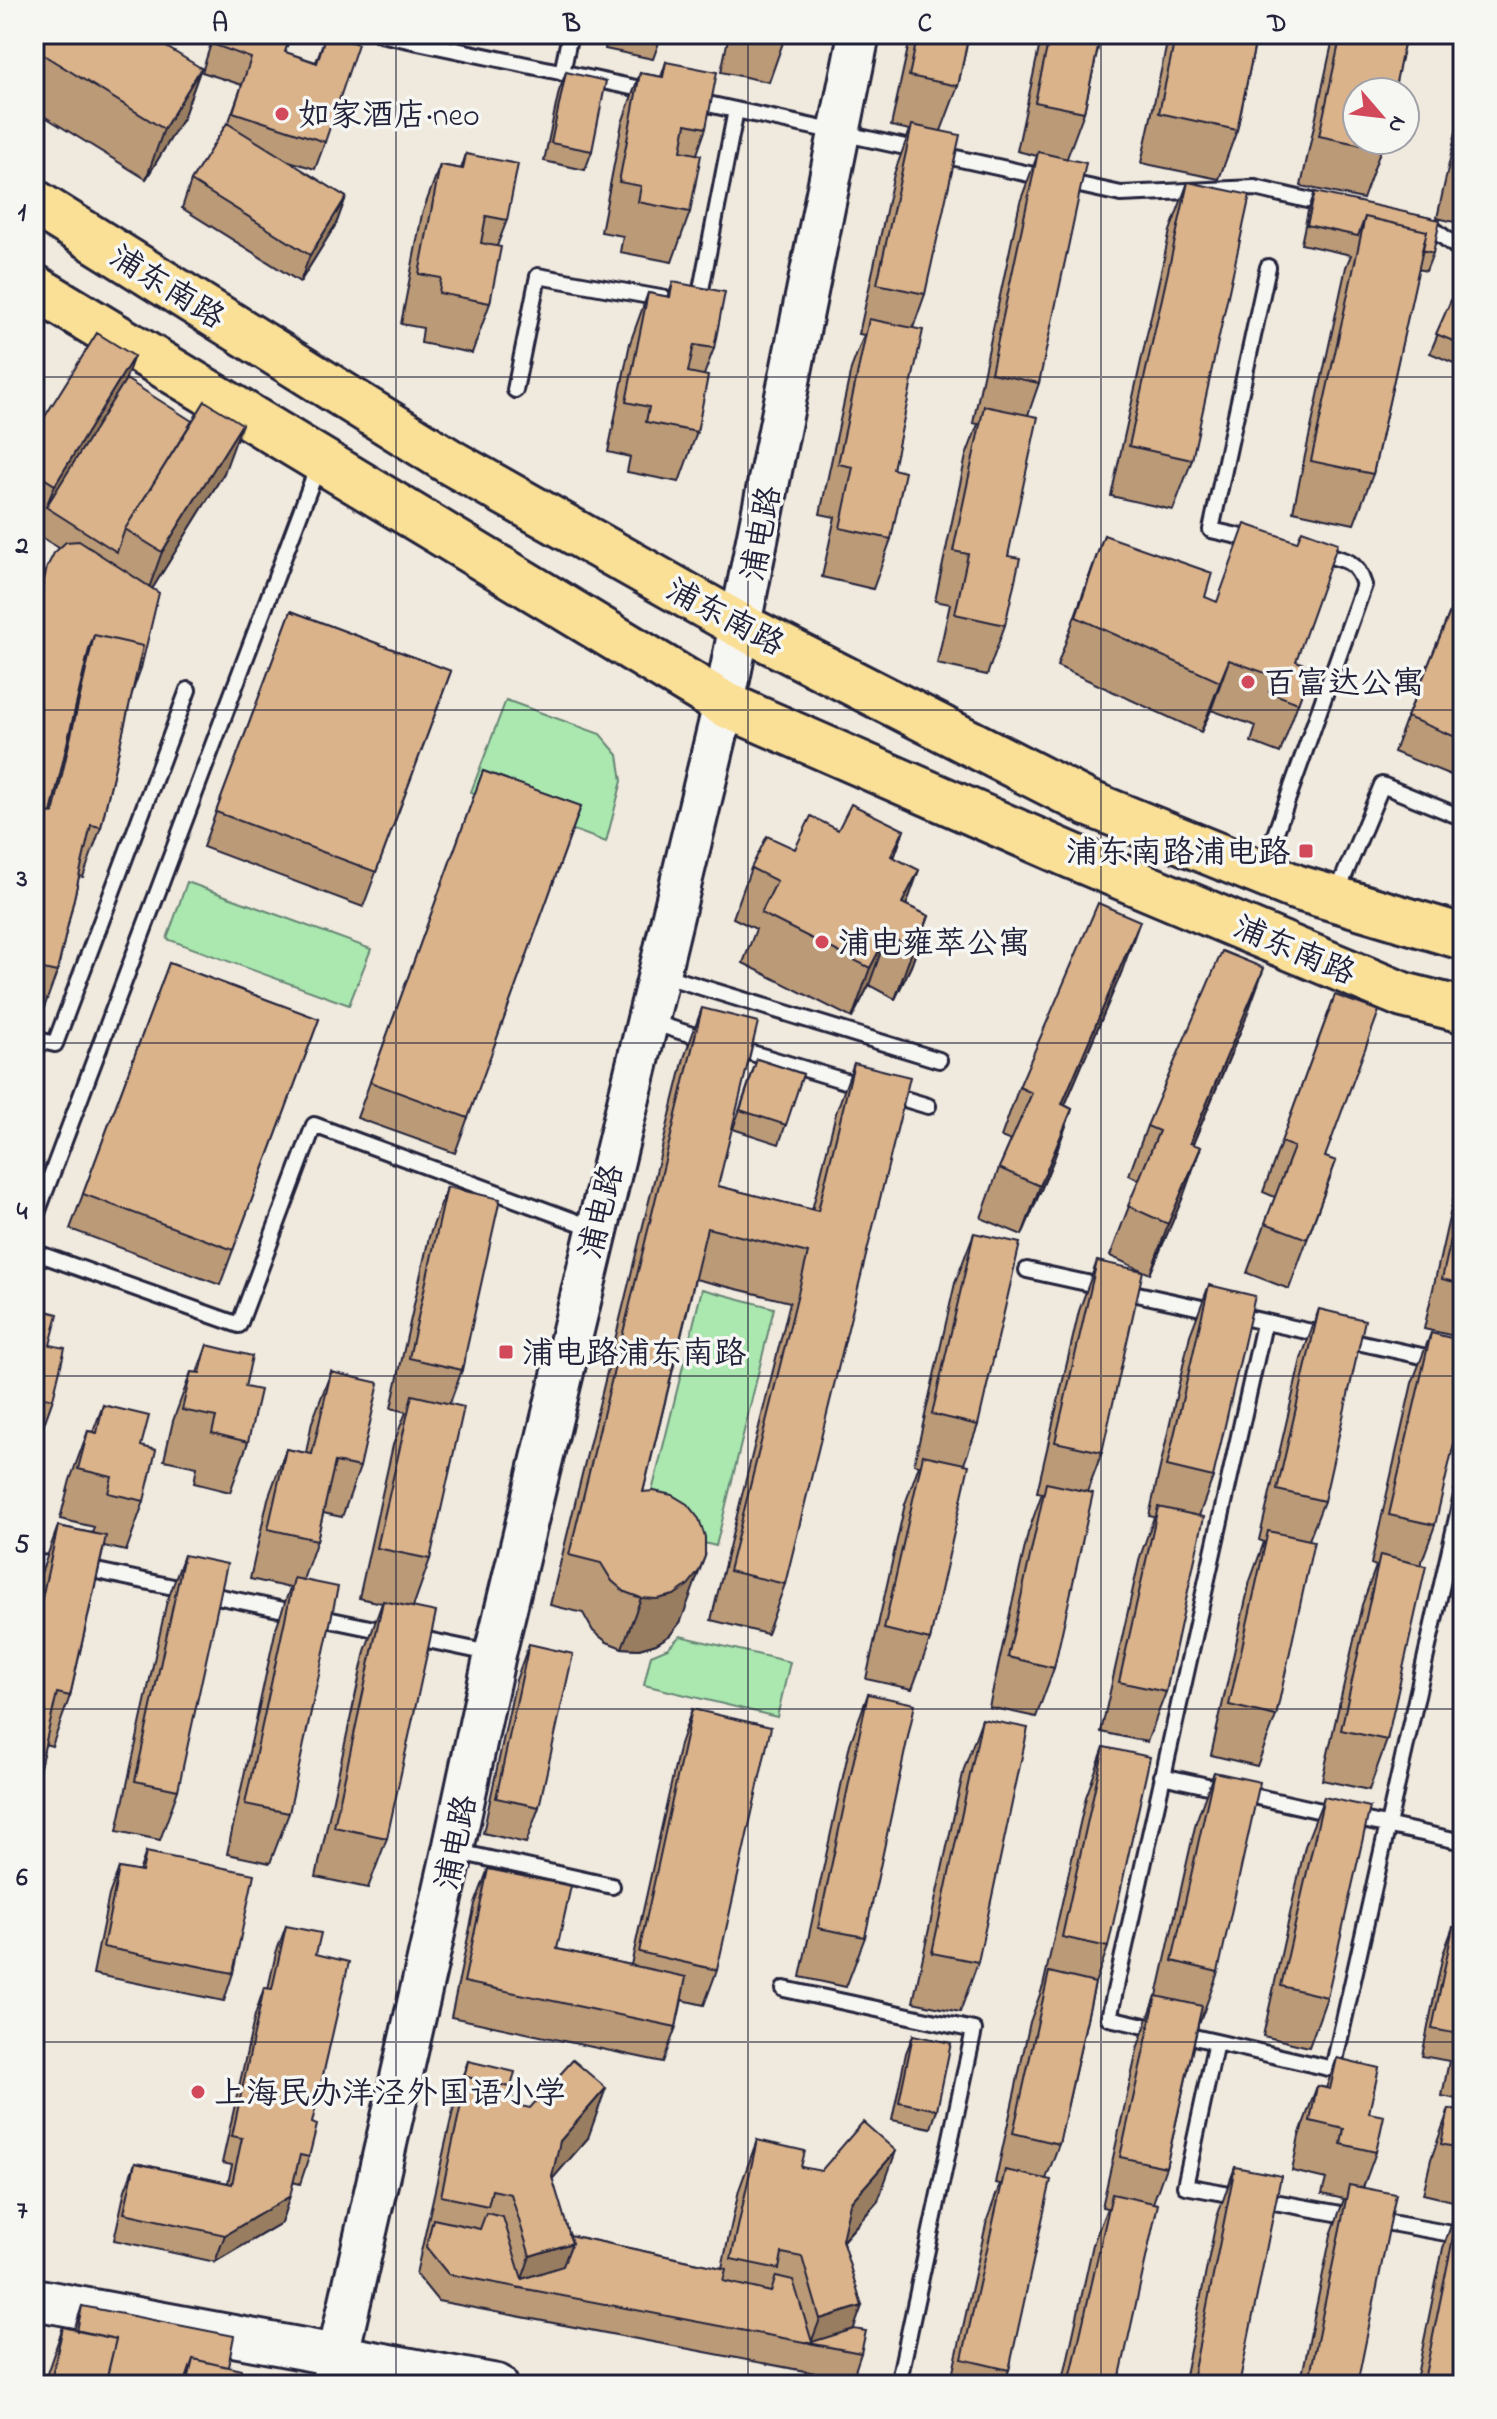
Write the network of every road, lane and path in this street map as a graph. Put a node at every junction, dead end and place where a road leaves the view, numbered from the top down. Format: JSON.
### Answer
{"nodes":[{"id":1,"x":380,"y":34,"type":"edge"},
{"id":2,"x":570,"y":34,"type":"edge"},
{"id":3,"x":859,"y":34,"type":"edge"},
{"id":4,"x":562,"y":73,"type":"junction"},
{"id":5,"x":736,"y":110,"type":"junction"},
{"id":6,"x":839,"y":133,"type":"junction"},
{"id":7,"x":34,"y":202,"type":"edge"},
{"id":8,"x":1343,"y":208,"type":"edge"},
{"id":9,"x":1402,"y":221,"type":"edge"},
{"id":10,"x":1463,"y":252,"type":"edge"},
{"id":11,"x":1268,"y":267,"type":"dead end"},
{"id":12,"x":34,"y":287,"type":"edge"},
{"id":13,"x":515,"y":390,"type":"dead end"},
{"id":14,"x":320,"y":459,"type":"junction"},
{"id":15,"x":1271,"y":544,"type":"edge"},
{"id":16,"x":1301,"y":550,"type":"edge"},
{"id":17,"x":741,"y":626,"type":"junction"},
{"id":18,"x":188,"y":690,"type":"dead end"},
{"id":19,"x":724,"y":704,"type":"junction"},
{"id":20,"x":1463,"y":818,"type":"edge"},
{"id":21,"x":1261,"y":873,"type":"junction"},
{"id":22,"x":1335,"y":899,"type":"junction"},
{"id":23,"x":1463,"y":937,"type":"edge"},
{"id":24,"x":658,"y":974,"type":"junction"},
{"id":25,"x":1463,"y":1010,"type":"edge"},
{"id":26,"x":647,"y":1021,"type":"junction"},
{"id":27,"x":34,"y":1039,"type":"edge"},
{"id":28,"x":939,"y":1060,"type":"dead end"},
{"id":29,"x":928,"y":1106,"type":"dead end"},
{"id":30,"x":34,"y":1221,"type":"edge"},
{"id":31,"x":596,"y":1229,"type":"junction"},
{"id":32,"x":34,"y":1252,"type":"edge"},
{"id":33,"x":1027,"y":1270,"type":"dead end"},
{"id":34,"x":1264,"y":1324,"type":"junction"},
{"id":35,"x":1463,"y":1365,"type":"edge"},
{"id":36,"x":1463,"y":1491,"type":"edge"},
{"id":37,"x":34,"y":1563,"type":"edge"},
{"id":38,"x":495,"y":1654,"type":"junction"},
{"id":39,"x":1162,"y":1776,"type":"junction"},
{"id":40,"x":1388,"y":1825,"type":"junction"},
{"id":41,"x":1463,"y":1842,"type":"edge"},
{"id":42,"x":453,"y":1850,"type":"junction"},
{"id":43,"x":612,"y":1886,"type":"dead end"},
{"id":44,"x":784,"y":1989,"type":"dead end"},
{"id":45,"x":1216,"y":2042,"type":"junction"},
{"id":46,"x":1463,"y":2236,"type":"edge"},
{"id":47,"x":34,"y":2299,"type":"edge"},
{"id":48,"x":334,"y":2370,"type":"edge"},
{"id":49,"x":497,"y":2385,"type":"edge"},
{"id":50,"x":898,"y":2385,"type":"edge"}],
"edges":[{"from":1,"to":4,"type":"lane"},
{"from":2,"to":4,"type":"lane"},
{"from":3,"to":6,"type":"street","name":"浦电路"},
{"from":4,"to":5,"type":"lane"},
{"from":5,"to":6,"type":"lane"},
{"from":5,"to":13,"type":"lane"},
{"from":6,"to":8,"type":"lane"},
{"from":6,"to":17,"type":"street","name":"浦电路"},
{"from":7,"to":17,"type":"main road","name":"浦东南路"},
{"from":9,"to":10,"type":"lane"},
{"from":11,"to":15,"type":"lane"},
{"from":12,"to":14,"type":"main road","name":"浦东南路"},
{"from":14,"to":19,"type":"main road","name":"浦东南路"},
{"from":14,"to":30,"type":"lane"},
{"from":16,"to":21,"type":"lane"},
{"from":17,"to":19,"type":"street","name":"浦电路"},
{"from":17,"to":21,"type":"main road","name":"浦东南路"},
{"from":18,"to":27,"type":"lane"},
{"from":19,"to":24,"type":"street","name":"浦电路"},
{"from":19,"to":25,"type":"main road","name":"浦东南路"},
{"from":20,"to":22,"type":"lane"},
{"from":21,"to":22,"type":"main road","name":"浦东南路"},
{"from":22,"to":23,"type":"main road","name":"浦东南路"},
{"from":24,"to":26,"type":"street","name":"浦电路"},
{"from":24,"to":28,"type":"lane"},
{"from":26,"to":29,"type":"lane"},
{"from":26,"to":31,"type":"street","name":"浦电路"},
{"from":31,"to":32,"type":"lane"},
{"from":31,"to":38,"type":"street","name":"浦电路"},
{"from":33,"to":34,"type":"lane"},
{"from":34,"to":35,"type":"lane"},
{"from":34,"to":39,"type":"lane"},
{"from":36,"to":40,"type":"lane"},
{"from":37,"to":38,"type":"lane"},
{"from":38,"to":42,"type":"street","name":"浦电路"},
{"from":39,"to":40,"type":"lane"},
{"from":39,"to":45,"type":"lane"},
{"from":40,"to":41,"type":"lane"},
{"from":40,"to":45,"type":"lane"},
{"from":42,"to":43,"type":"lane"},
{"from":42,"to":48,"type":"street","name":"浦电路"},
{"from":44,"to":50,"type":"lane"},
{"from":45,"to":46,"type":"lane"},
{"from":47,"to":48,"type":"street"},
{"from":48,"to":49,"type":"street"}]}
